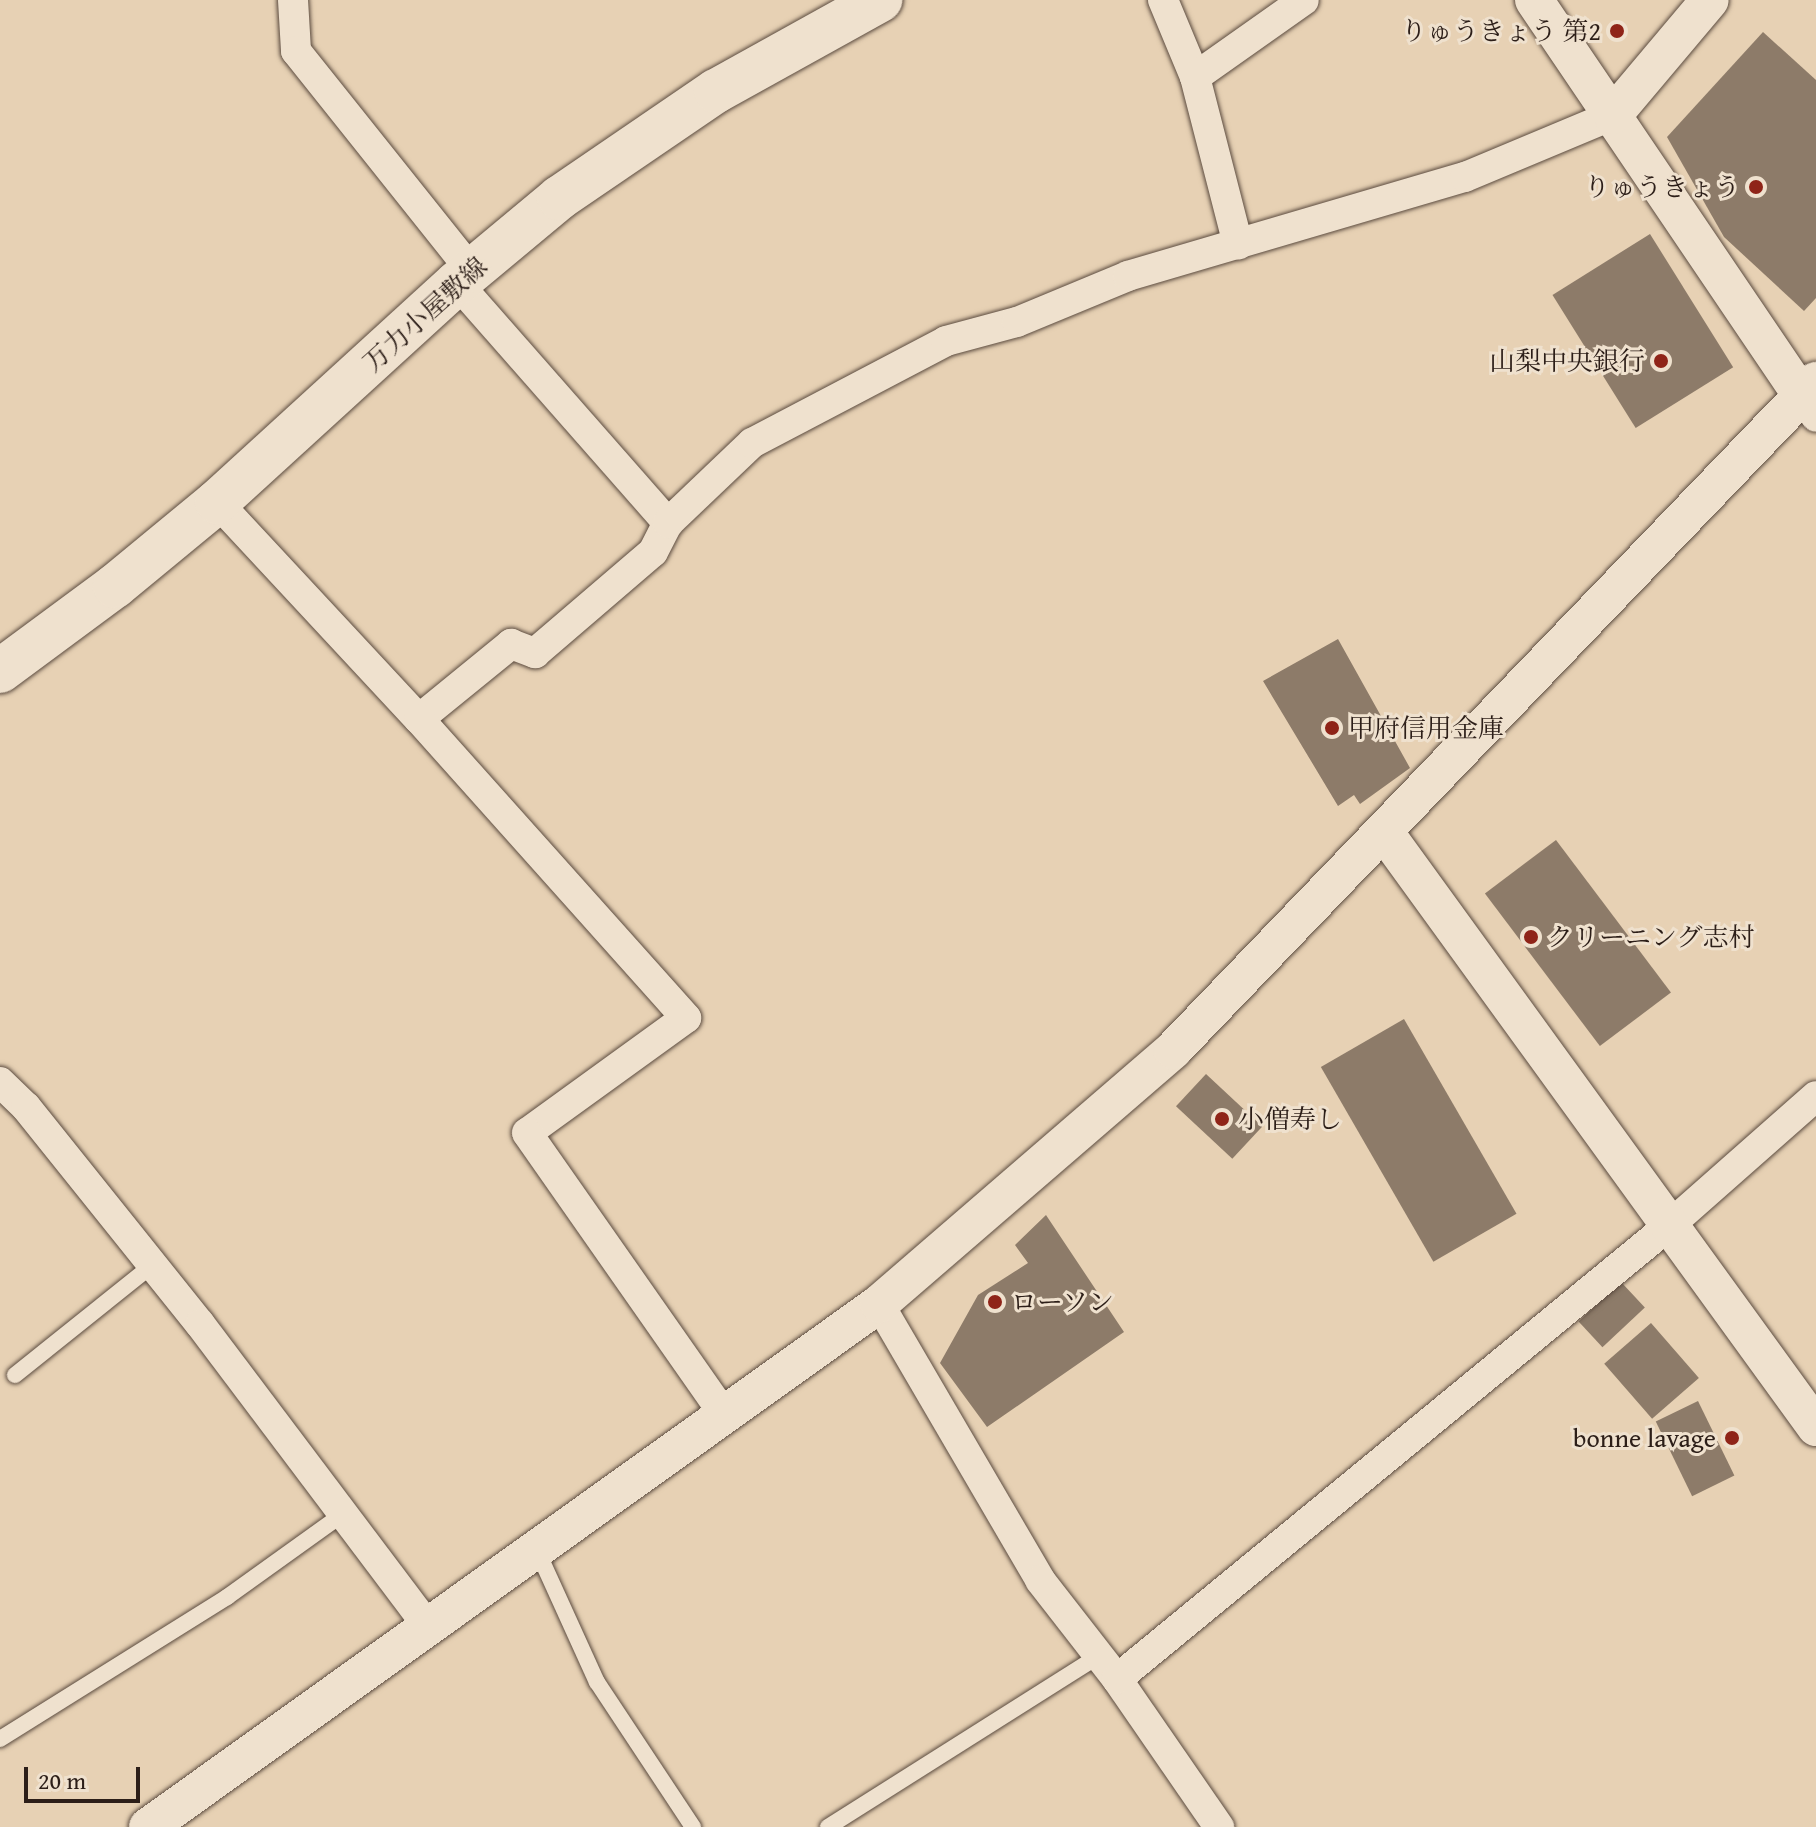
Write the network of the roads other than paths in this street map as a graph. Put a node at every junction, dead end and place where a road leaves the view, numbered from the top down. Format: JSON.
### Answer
{"nodes":[{"id":1,"x":880,"y":0,"type":"edge"},
{"id":2,"x":1163,"y":0,"type":"edge"},
{"id":3,"x":1304,"y":0,"type":"edge"},
{"id":4,"x":1534,"y":0,"type":"edge"},
{"id":5,"x":1710,"y":0,"type":"edge"},
{"id":6,"x":300,"y":5,"type":"edge"},
{"id":7,"x":1195,"y":77,"type":"junction"},
{"id":8,"x":1613,"y":115,"type":"junction"},
{"id":9,"x":1238,"y":245,"type":"junction"},
{"id":10,"x":464,"y":276,"type":"junction"},
{"id":11,"x":1811,"y":398,"type":"edge"},
{"id":12,"x":217,"y":502,"type":"junction"},
{"id":13,"x":668,"y":523,"type":"junction"},
{"id":14,"x":0,"y":671,"type":"edge"},
{"id":15,"x":419,"y":719,"type":"junction"},
{"id":16,"x":1385,"y":833,"type":"junction"},
{"id":17,"x":0,"y":1082,"type":"edge"},
{"id":18,"x":1816,"y":1096,"type":"edge"},
{"id":19,"x":1671,"y":1224,"type":"junction"},
{"id":20,"x":151,"y":1266,"type":"junction"},
{"id":21,"x":879,"y":1304,"type":"junction"},
{"id":22,"x":15,"y":1375,"type":"dead end"},
{"id":23,"x":725,"y":1416,"type":"junction"},
{"id":24,"x":1816,"y":1427,"type":"edge"},
{"id":25,"x":343,"y":1514,"type":"junction"},
{"id":26,"x":536,"y":1548,"type":"junction"},
{"id":27,"x":427,"y":1625,"type":"junction"},
{"id":28,"x":1108,"y":1667,"type":"junction"},
{"id":29,"x":0,"y":1739,"type":"edge"},
{"id":30,"x":148,"y":1827,"type":"edge"},
{"id":31,"x":693,"y":1827,"type":"edge"},
{"id":32,"x":828,"y":1827,"type":"edge"},
{"id":33,"x":1219,"y":1827,"type":"edge"}],
"edges":[{"from":1,"to":10,"type":"main road","name":"万力小屋敷線"},
{"from":2,"to":7,"type":"street"},
{"from":3,"to":7,"type":"street"},
{"from":4,"to":8,"type":"street"},
{"from":5,"to":8,"type":"street"},
{"from":6,"to":10,"type":"street"},
{"from":7,"to":9,"type":"street"},
{"from":8,"to":9,"type":"street"},
{"from":8,"to":11,"type":"street"},
{"from":9,"to":13,"type":"street"},
{"from":10,"to":12,"type":"main road","name":"万力小屋敷線"},
{"from":10,"to":13,"type":"street"},
{"from":11,"to":16,"type":"street"},
{"from":12,"to":14,"type":"main road","name":"万力小屋敷線"},
{"from":12,"to":15,"type":"street"},
{"from":13,"to":15,"type":"street"},
{"from":15,"to":23,"type":"street"},
{"from":16,"to":19,"type":"street"},
{"from":16,"to":21,"type":"street"},
{"from":17,"to":20,"type":"street"},
{"from":18,"to":19,"type":"street"},
{"from":19,"to":24,"type":"street"},
{"from":19,"to":28,"type":"street"},
{"from":20,"to":22,"type":"lane"},
{"from":20,"to":25,"type":"street"},
{"from":21,"to":23,"type":"street"},
{"from":21,"to":28,"type":"street"},
{"from":23,"to":26,"type":"street"},
{"from":25,"to":27,"type":"street"},
{"from":25,"to":29,"type":"lane"},
{"from":26,"to":27,"type":"street"},
{"from":26,"to":31,"type":"lane"},
{"from":27,"to":30,"type":"street"},
{"from":28,"to":32,"type":"lane"},
{"from":28,"to":33,"type":"street"}]}
